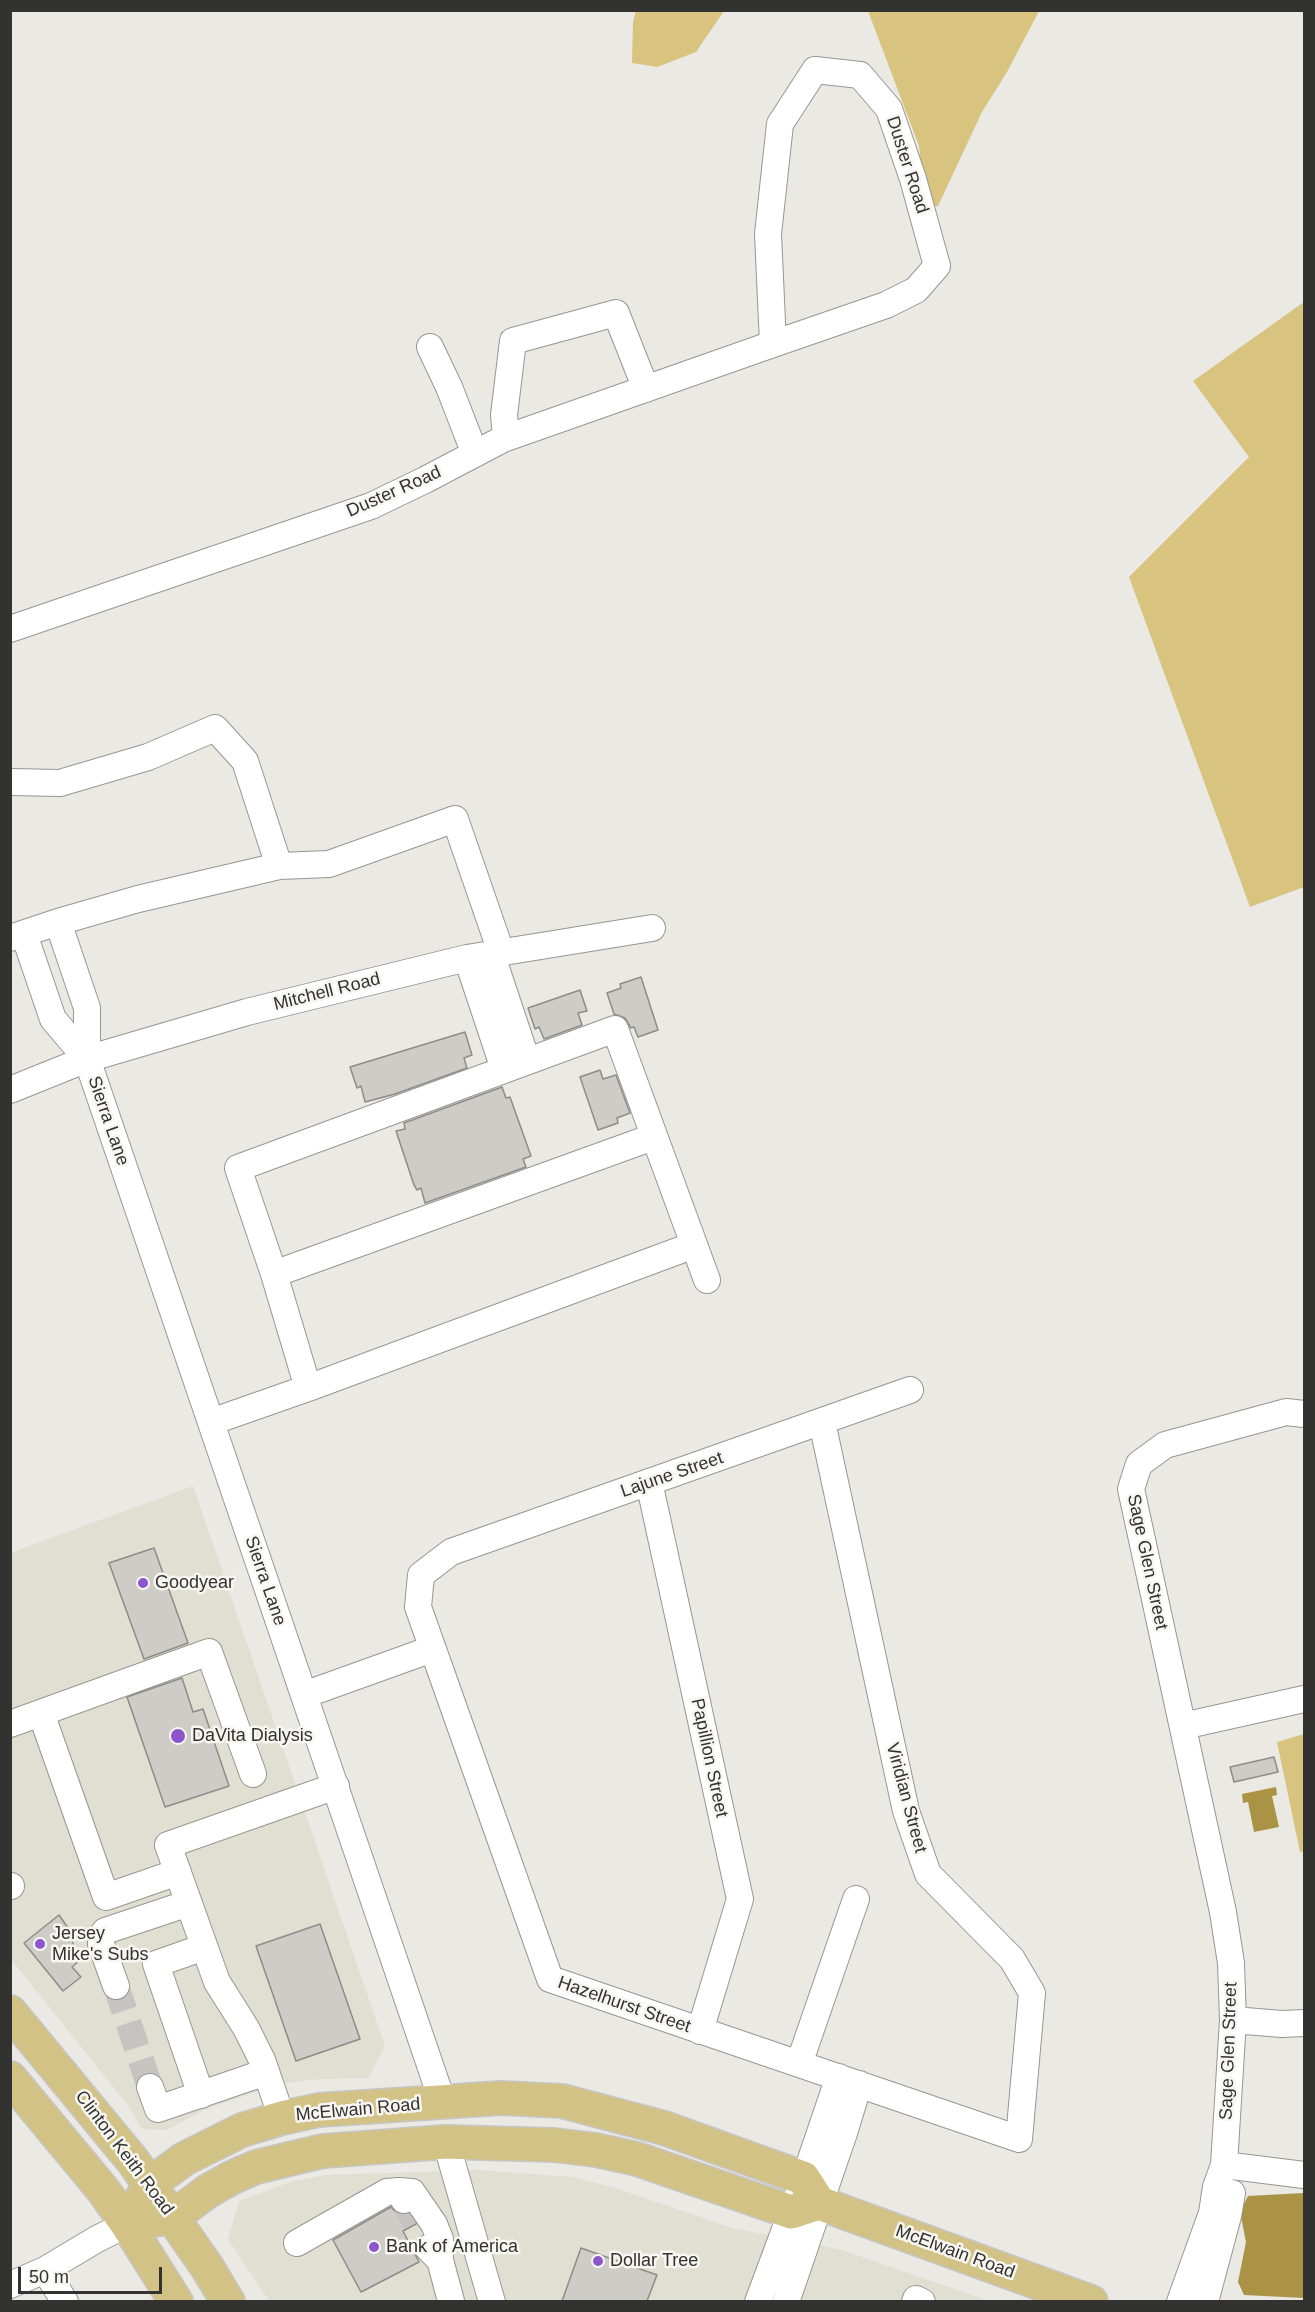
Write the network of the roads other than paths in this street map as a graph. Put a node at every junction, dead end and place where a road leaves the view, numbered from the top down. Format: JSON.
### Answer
{"nodes":[{"id":1,"x":773,"y":344,"type":"junction"},
{"id":2,"x":430,"y":347,"type":"dead end"},
{"id":3,"x":646,"y":389,"type":"junction"},
{"id":4,"x":506,"y":438,"type":"junction"},
{"id":5,"x":475,"y":454,"type":"junction"},
{"id":6,"x":10,"y":629,"type":"edge"},
{"id":7,"x":10,"y":782,"type":"edge"},
{"id":8,"x":279,"y":866,"type":"junction"},
{"id":9,"x":58,"y":922,"type":"junction"},
{"id":10,"x":652,"y":928,"type":"dead end"},
{"id":11,"x":17,"y":936,"type":"edge"},
{"id":12,"x":486,"y":954,"type":"junction"},
{"id":13,"x":87,"y":1059,"type":"junction"},
{"id":14,"x":516,"y":1065,"type":"junction"},
{"id":15,"x":10,"y":1090,"type":"edge"},
{"id":16,"x":653,"y":1137,"type":"junction"},
{"id":17,"x":694,"y":1245,"type":"junction"},
{"id":18,"x":274,"y":1274,"type":"junction"},
{"id":19,"x":707,"y":1280,"type":"dead end"},
{"id":20,"x":308,"y":1388,"type":"junction"},
{"id":21,"x":910,"y":1390,"type":"dead end"},
{"id":22,"x":1305,"y":1414,"type":"edge"},
{"id":23,"x":211,"y":1422,"type":"junction"},
{"id":24,"x":822,"y":1422,"type":"junction"},
{"id":25,"x":649,"y":1482,"type":"junction"},
{"id":26,"x":436,"y":1563,"type":"joint"},
{"id":27,"x":432,"y":1649,"type":"junction"},
{"id":28,"x":304,"y":1695,"type":"junction"},
{"id":29,"x":1305,"y":1699,"type":"edge"},
{"id":30,"x":41,"y":1713,"type":"junction"},
{"id":31,"x":10,"y":1724,"type":"edge"},
{"id":32,"x":1183,"y":1726,"type":"junction"},
{"id":33,"x":252,"y":1774,"type":"dead end"},
{"id":34,"x":336,"y":1786,"type":"junction"},
{"id":35,"x":178,"y":1872,"type":"junction"},
{"id":36,"x":856,"y":1899,"type":"dead end"},
{"id":37,"x":189,"y":1903,"type":"junction"},
{"id":38,"x":204,"y":1947,"type":"junction"},
{"id":39,"x":116,"y":1986,"type":"tunnel mouth"},
{"id":40,"x":10,"y":2012,"type":"edge"},
{"id":41,"x":1233,"y":2020,"type":"junction"},
{"id":42,"x":1305,"y":2023,"type":"edge"},
{"id":43,"x":700,"y":2031,"type":"junction"},
{"id":44,"x":799,"y":2064,"type":"junction"},
{"id":45,"x":266,"y":2072,"type":"junction"},
{"id":46,"x":10,"y":2078,"type":"edge"},
{"id":47,"x":849,"y":2081,"type":"junction"},
{"id":48,"x":150,"y":2087,"type":"tunnel mouth"},
{"id":49,"x":201,"y":2095,"type":"junction"},
{"id":50,"x":443,"y":2103,"type":"junction"},
{"id":51,"x":282,"y":2118,"type":"junction"},
{"id":52,"x":1019,"y":2139,"type":"joint"},
{"id":53,"x":446,"y":2142,"type":"junction"},
{"id":54,"x":1224,"y":2165,"type":"junction"},
{"id":55,"x":1305,"y":2175,"type":"edge"},
{"id":56,"x":150,"y":2184,"type":"junction"},
{"id":57,"x":805,"y":2190,"type":"junction"},
{"id":58,"x":173,"y":2217,"type":"junction"},
{"id":59,"x":127,"y":2224,"type":"junction"},
{"id":60,"x":416,"y":2224,"type":"tunnel mouth"},
{"id":61,"x":1216,"y":2228,"type":"junction"},
{"id":62,"x":297,"y":2243,"type":"dead end"},
{"id":63,"x":440,"y":2260,"type":"junction"},
{"id":64,"x":45,"y":2270,"type":"junction"},
{"id":65,"x":10,"y":2285,"type":"edge"},
{"id":66,"x":65,"y":2301,"type":"edge"},
{"id":67,"x":176,"y":2301,"type":"edge"},
{"id":68,"x":228,"y":2301,"type":"edge"},
{"id":69,"x":451,"y":2301,"type":"edge"},
{"id":70,"x":492,"y":2301,"type":"edge"},
{"id":71,"x":758,"y":2301,"type":"edge"},
{"id":72,"x":786,"y":2301,"type":"edge"},
{"id":73,"x":915,"y":2301,"type":"edge"},
{"id":74,"x":922,"y":2301,"type":"edge"},
{"id":75,"x":1091,"y":2301,"type":"edge"},
{"id":76,"x":1180,"y":2301,"type":"edge"},
{"id":77,"x":1205,"y":2301,"type":"edge"}],
"edges":[{"from":1,"to":1,"type":"street","name":"Duster Road"},
{"from":1,"to":3,"type":"street","name":"Duster Road"},
{"from":2,"to":5,"type":"street"},
{"from":3,"to":4,"type":"street","name":"Duster Road"},
{"from":3,"to":4,"type":"street"},
{"from":4,"to":5,"type":"street","name":"Duster Road"},
{"from":5,"to":6,"type":"street","name":"Duster Road"},
{"from":7,"to":8,"type":"street"},
{"from":8,"to":9,"type":"street"},
{"from":8,"to":12,"type":"street"},
{"from":9,"to":11,"type":"street"},
{"from":9,"to":13,"type":"street"},
{"from":10,"to":12,"type":"street","name":"Mitchell Road"},
{"from":11,"to":13,"type":"street"},
{"from":12,"to":13,"type":"street","name":"Mitchell Road"},
{"from":12,"to":14,"type":"street"},
{"from":13,"to":15,"type":"street","name":"Mitchell Road"},
{"from":13,"to":23,"type":"street","name":"Sierra Lane"},
{"from":14,"to":16,"type":"street"},
{"from":14,"to":18,"type":"street"},
{"from":16,"to":17,"type":"street"},
{"from":16,"to":18,"type":"street"},
{"from":17,"to":19,"type":"street"},
{"from":17,"to":20,"type":"street"},
{"from":18,"to":20,"type":"street"},
{"from":20,"to":23,"type":"street"},
{"from":21,"to":24,"type":"street","name":"Lajune Street"},
{"from":22,"to":32,"type":"street","name":"Sage Glen Street"},
{"from":23,"to":28,"type":"street","name":"Sierra Lane"},
{"from":24,"to":25,"type":"street","name":"Lajune Street"},
{"from":24,"to":52,"type":"street","name":"Viridian Street"},
{"from":25,"to":26,"type":"street","name":"Lajune Street"},
{"from":25,"to":43,"type":"street","name":"Papillion Street"},
{"from":26,"to":27,"type":"street","name":"Hazelhurst Street"},
{"from":27,"to":28,"type":"street"},
{"from":27,"to":43,"type":"street","name":"Hazelhurst Street"},
{"from":28,"to":34,"type":"street","name":"Sierra Lane"},
{"from":29,"to":32,"type":"street"},
{"from":30,"to":31,"type":"street"},
{"from":30,"to":33,"type":"street"},
{"from":30,"to":35,"type":"street"},
{"from":32,"to":41,"type":"street","name":"Sage Glen Street"},
{"from":34,"to":35,"type":"street"},
{"from":34,"to":50,"type":"street","name":"Sierra Lane"},
{"from":35,"to":37,"type":"street"},
{"from":36,"to":44,"type":"street"},
{"from":37,"to":38,"type":"street"},
{"from":37,"to":39,"type":"street"},
{"from":38,"to":45,"type":"street"},
{"from":38,"to":49,"type":"street"},
{"from":40,"to":56,"type":"main road","name":"Clinton Keith Road"},
{"from":41,"to":42,"type":"street"},
{"from":41,"to":54,"type":"street","name":"Sage Glen Street"},
{"from":43,"to":44,"type":"street","name":"Hazelhurst Street"},
{"from":44,"to":47,"type":"street","name":"Hazelhurst Street"},
{"from":45,"to":49,"type":"street"},
{"from":45,"to":51,"type":"street"},
{"from":46,"to":59,"type":"main road"},
{"from":47,"to":52,"type":"street","name":"Hazelhurst Street"},
{"from":47,"to":57,"type":"street"},
{"from":47,"to":57,"type":"street"},
{"from":48,"to":49,"type":"street"},
{"from":50,"to":51,"type":"main road","name":"McElwain Road"},
{"from":50,"to":57,"type":"main road","name":"McElwain Road"},
{"from":51,"to":56,"type":"main road","name":"McElwain Road"},
{"from":53,"to":57,"type":"main road","name":"McElwain Road"},
{"from":53,"to":58,"type":"main road","name":"McElwain Road"},
{"from":53,"to":70,"type":"street"},
{"from":54,"to":55,"type":"street"},
{"from":54,"to":61,"type":"street","name":"Sage Glen Street"},
{"from":56,"to":58,"type":"main road","name":"Clinton Keith Road"},
{"from":56,"to":59,"type":"main road","name":"McElwain Road"},
{"from":57,"to":71,"type":"street"},
{"from":57,"to":72,"type":"street"},
{"from":57,"to":75,"type":"main road","name":"McElwain Road"},
{"from":58,"to":59,"type":"main road","name":"McElwain Road"},
{"from":58,"to":68,"type":"main road","name":"Clinton Keith Road"},
{"from":59,"to":64,"type":"street"},
{"from":59,"to":67,"type":"main road"},
{"from":60,"to":63,"type":"street"},
{"from":61,"to":76,"type":"street","name":"Sage Glen Street"},
{"from":61,"to":77,"type":"street","name":"Sage Glen Street"},
{"from":62,"to":63,"type":"street"},
{"from":63,"to":69,"type":"street"},
{"from":64,"to":65,"type":"street"},
{"from":64,"to":66,"type":"street"},
{"from":73,"to":74,"type":"street"}]}
